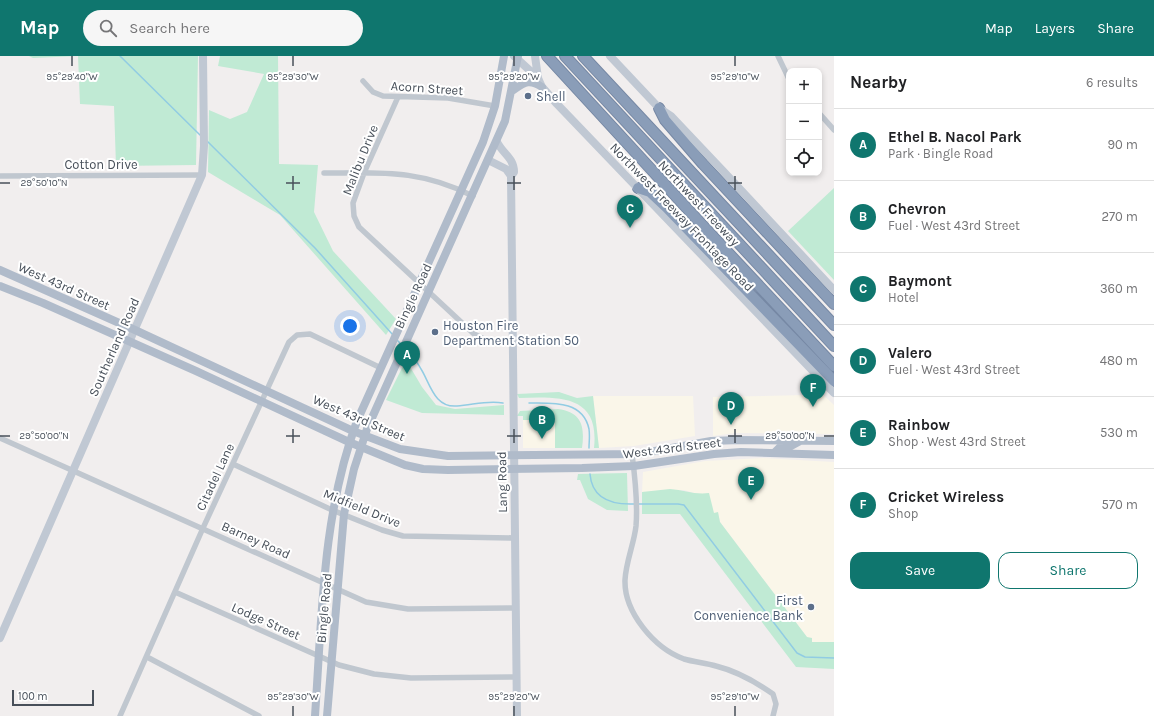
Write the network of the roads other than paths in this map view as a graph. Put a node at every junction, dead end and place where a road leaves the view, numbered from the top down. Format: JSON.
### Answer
{"nodes":[{"id":1,"x":203,"y":56,"type":"edge"},
{"id":2,"x":504,"y":56,"type":"edge"},
{"id":3,"x":535,"y":56,"type":"edge"},
{"id":4,"x":547,"y":56,"type":"edge"},
{"id":5,"x":583,"y":56,"type":"edge"},
{"id":6,"x":610,"y":56,"type":"edge"},
{"id":7,"x":778,"y":56,"type":"edge"},
{"id":8,"x":517,"y":57,"type":"edge"},
{"id":9,"x":566,"y":57,"type":"edge"},
{"id":10,"x":786,"y":73,"type":"edge"},
{"id":11,"x":538,"y":78,"type":"junction"},
{"id":12,"x":363,"y":82,"type":"dead end"},
{"id":13,"x":542,"y":87,"type":"junction"},
{"id":14,"x":512,"y":91,"type":"junction"},
{"id":15,"x":398,"y":97,"type":"junction"},
{"id":16,"x":658,"y":108,"type":"junction"},
{"id":17,"x":494,"y":109,"type":"junction"},
{"id":18,"x":822,"y":116,"type":"edge"},
{"id":19,"x":834,"y":130,"type":"edge"},
{"id":20,"x":497,"y":142,"type":"junction"},
{"id":21,"x":488,"y":160,"type":"junction"},
{"id":22,"x":324,"y":173,"type":"dead end"},
{"id":23,"x":364,"y":173,"type":"junction"},
{"id":24,"x":202,"y":175,"type":"junction"},
{"id":25,"x":0,"y":176,"type":"edge"},
{"id":26,"x":511,"y":176,"type":"junction"},
{"id":27,"x":638,"y":188,"type":"junction"},
{"id":28,"x":463,"y":191,"type":"junction"},
{"id":29,"x":473,"y":196,"type":"junction"},
{"id":30,"x":0,"y":270,"type":"edge"},
{"id":31,"x":418,"y":283,"type":"junction"},
{"id":32,"x":0,"y":286,"type":"edge"},
{"id":33,"x":834,"y":290,"type":"edge"},
{"id":34,"x":47,"y":291,"type":"junction"},
{"id":35,"x":428,"y":292,"type":"junction"},
{"id":36,"x":43,"y":303,"type":"junction"},
{"id":37,"x":834,"y":304,"type":"edge"},
{"id":38,"x":407,"y":309,"type":"junction"},
{"id":39,"x":417,"y":314,"type":"junction"},
{"id":40,"x":834,"y":325,"type":"edge"},
{"id":41,"x":135,"y":330,"type":"junction"},
{"id":42,"x":513,"y":342,"type":"junction"},
{"id":43,"x":130,"y":343,"type":"junction"},
{"id":44,"x":834,"y":346,"type":"edge"},
{"id":45,"x":201,"y":361,"type":"junction"},
{"id":46,"x":834,"y":366,"type":"edge"},
{"id":47,"x":381,"y":368,"type":"junction"},
{"id":48,"x":196,"y":371,"type":"junction"},
{"id":49,"x":834,"y":381,"type":"edge"},
{"id":50,"x":266,"y":391,"type":"junction"},
{"id":51,"x":834,"y":393,"type":"edge"},
{"id":52,"x":261,"y":401,"type":"junction"},
{"id":53,"x":353,"y":431,"type":"junction"},
{"id":54,"x":365,"y":436,"type":"junction"},
{"id":55,"x":0,"y":438,"type":"edge"},
{"id":56,"x":803,"y":440,"type":"junction"},
{"id":57,"x":831,"y":440,"type":"edge"},
{"id":58,"x":714,"y":441,"type":"junction"},
{"id":59,"x":349,"y":442,"type":"junction"},
{"id":60,"x":361,"y":447,"type":"junction"},
{"id":61,"x":774,"y":453,"type":"junction"},
{"id":62,"x":632,"y":454,"type":"junction"},
{"id":63,"x":714,"y":454,"type":"junction"},
{"id":64,"x":514,"y":455,"type":"junction"},
{"id":65,"x":831,"y":455,"type":"edge"},
{"id":66,"x":448,"y":456,"type":"junction"},
{"id":67,"x":234,"y":464,"type":"junction"},
{"id":68,"x":634,"y":466,"type":"junction"},
{"id":69,"x":514,"y":468,"type":"junction"},
{"id":70,"x":448,"y":470,"type":"junction"},
{"id":71,"x":73,"y":471,"type":"junction"},
{"id":72,"x":332,"y":510,"type":"junction"},
{"id":73,"x":344,"y":514,"type":"junction"},
{"id":74,"x":203,"y":528,"type":"junction"},
{"id":75,"x":515,"y":538,"type":"junction"},
{"id":76,"x":325,"y":583,"type":"junction"},
{"id":77,"x":337,"y":589,"type":"junction"},
{"id":78,"x":175,"y":592,"type":"junction"},
{"id":79,"x":516,"y":608,"type":"junction"},
{"id":80,"x":0,"y":638,"type":"edge"},
{"id":81,"x":147,"y":656,"type":"junction"},
{"id":82,"x":320,"y":656,"type":"junction"},
{"id":83,"x":332,"y":662,"type":"junction"},
{"id":84,"x":516,"y":677,"type":"junction"},
{"id":85,"x":120,"y":716,"type":"edge"},
{"id":86,"x":259,"y":716,"type":"edge"},
{"id":87,"x":315,"y":716,"type":"edge"},
{"id":88,"x":327,"y":716,"type":"edge"},
{"id":89,"x":517,"y":716,"type":"edge"},
{"id":90,"x":773,"y":716,"type":"edge"}],
"edges":[{"from":1,"to":24,"type":"street","name":"Southerland Road"},
{"from":2,"to":17,"type":"main road","name":"Bingle Road"},
{"from":3,"to":11,"type":"street"},
{"from":4,"to":46,"type":"highway","name":"Northwest Freeway"},
{"from":5,"to":40,"type":"highway","name":"Northwest Freeway"},
{"from":6,"to":16,"type":"street"},
{"from":7,"to":10,"type":"street"},
{"from":8,"to":11,"type":"street","name":"Northwest Freeway Frontage Road"},
{"from":8,"to":14,"type":"main road","name":"Bingle Road"},
{"from":9,"to":44,"type":"highway"},
{"from":11,"to":13,"type":"street","name":"Northwest Freeway Frontage Road"},
{"from":12,"to":15,"type":"street","name":"Acorn Street"},
{"from":13,"to":14,"type":"main road"},
{"from":13,"to":27,"type":"street","name":"Northwest Freeway Frontage Road"},
{"from":14,"to":20,"type":"main road","name":"Bingle Road"},
{"from":15,"to":17,"type":"street","name":"Acorn Street"},
{"from":15,"to":23,"type":"street","name":"Malibu Drive"},
{"from":16,"to":33,"type":"street"},
{"from":16,"to":37,"type":"highway"},
{"from":17,"to":21,"type":"main road"},
{"from":17,"to":28,"type":"main road","name":"Bingle Road"},
{"from":18,"to":19,"type":"street"},
{"from":20,"to":21,"type":"main road","name":"Bingle Road"},
{"from":20,"to":26,"type":"street","name":"Lang Road"},
{"from":21,"to":26,"type":"street"},
{"from":21,"to":29,"type":"main road","name":"Bingle Road"},
{"from":22,"to":23,"type":"street"},
{"from":23,"to":28,"type":"street"},
{"from":23,"to":31,"type":"street","name":"Malibu Drive"},
{"from":24,"to":25,"type":"street","name":"Cotton Drive"},
{"from":24,"to":41,"type":"street","name":"Southerland Road"},
{"from":26,"to":42,"type":"street","name":"Lang Road"},
{"from":27,"to":49,"type":"highway"},
{"from":27,"to":51,"type":"street","name":"Northwest Freeway Frontage Road"},
{"from":28,"to":29,"type":"street"},
{"from":28,"to":31,"type":"main road","name":"Bingle Road"},
{"from":29,"to":35,"type":"main road","name":"Bingle Road"},
{"from":30,"to":34,"type":"main road","name":"West 43rd Street"},
{"from":31,"to":35,"type":"street","name":"Malibu Drive"},
{"from":31,"to":38,"type":"main road","name":"Bingle Road"},
{"from":32,"to":36,"type":"main road","name":"West 43rd Street"},
{"from":34,"to":36,"type":"main road"},
{"from":34,"to":41,"type":"main road","name":"West 43rd Street"},
{"from":35,"to":39,"type":"main road","name":"Bingle Road"},
{"from":35,"to":42,"type":"street","name":"Malibu Drive"},
{"from":36,"to":43,"type":"main road","name":"West 43rd Street"},
{"from":38,"to":39,"type":"main road"},
{"from":38,"to":47,"type":"main road","name":"Bingle Road"},
{"from":39,"to":54,"type":"main road","name":"Bingle Road"},
{"from":41,"to":43,"type":"street","name":"Southerland Road"},
{"from":41,"to":45,"type":"main road","name":"West 43rd Street"},
{"from":42,"to":64,"type":"street","name":"Lang Road"},
{"from":43,"to":48,"type":"main road","name":"West 43rd Street"},
{"from":43,"to":71,"type":"street","name":"Southerland Road"},
{"from":45,"to":48,"type":"main road"},
{"from":45,"to":50,"type":"main road","name":"West 43rd Street"},
{"from":47,"to":50,"type":"street","name":"Citadel Lane"},
{"from":47,"to":53,"type":"main road","name":"Bingle Road"},
{"from":48,"to":52,"type":"main road","name":"West 43rd Street"},
{"from":50,"to":52,"type":"street","name":"Citadel Lane"},
{"from":50,"to":53,"type":"main road","name":"West 43rd Street"},
{"from":52,"to":59,"type":"main road","name":"West 43rd Street"},
{"from":52,"to":67,"type":"street","name":"Citadel Lane"},
{"from":53,"to":54,"type":"main road","name":"West 43rd Street"},
{"from":53,"to":59,"type":"main road","name":"Bingle Road"},
{"from":54,"to":60,"type":"main road","name":"Bingle Road"},
{"from":54,"to":66,"type":"main road","name":"West 43rd Street"},
{"from":55,"to":71,"type":"street","name":"Barney Road"},
{"from":56,"to":57,"type":"main road","name":"West 43rd Street"},
{"from":56,"to":58,"type":"main road","name":"West 43rd Street"},
{"from":56,"to":61,"type":"main road"},
{"from":57,"to":65,"type":"main road"},
{"from":58,"to":62,"type":"main road","name":"West 43rd Street"},
{"from":58,"to":63,"type":"main road"},
{"from":59,"to":60,"type":"main road","name":"West 43rd Street"},
{"from":59,"to":72,"type":"main road","name":"Bingle Road"},
{"from":60,"to":70,"type":"main road","name":"West 43rd Street"},
{"from":60,"to":73,"type":"main road","name":"Bingle Road"},
{"from":61,"to":63,"type":"main road","name":"West 43rd Street"},
{"from":61,"to":65,"type":"main road","name":"West 43rd Street"},
{"from":62,"to":64,"type":"main road","name":"West 43rd Street"},
{"from":62,"to":68,"type":"street"},
{"from":63,"to":68,"type":"main road","name":"West 43rd Street"},
{"from":64,"to":66,"type":"main road","name":"West 43rd Street"},
{"from":64,"to":69,"type":"street","name":"Lang Road"},
{"from":66,"to":70,"type":"main road"},
{"from":67,"to":72,"type":"street","name":"Midfield Drive"},
{"from":67,"to":74,"type":"street","name":"Citadel Lane"},
{"from":68,"to":69,"type":"main road","name":"West 43rd Street"},
{"from":68,"to":90,"type":"street"},
{"from":69,"to":70,"type":"main road","name":"West 43rd Street"},
{"from":69,"to":75,"type":"street","name":"Lang Road"},
{"from":71,"to":74,"type":"street","name":"Barney Road"},
{"from":71,"to":80,"type":"street","name":"Southerland Road"},
{"from":72,"to":73,"type":"street","name":"Midfield Drive"},
{"from":72,"to":76,"type":"main road","name":"Bingle Road"},
{"from":73,"to":75,"type":"street","name":"Midfield Drive"},
{"from":73,"to":77,"type":"main road","name":"Bingle Road"},
{"from":74,"to":76,"type":"street","name":"Barney Road"},
{"from":74,"to":78,"type":"street","name":"Citadel Lane"},
{"from":75,"to":79,"type":"street","name":"Lang Road"},
{"from":76,"to":77,"type":"street","name":"Barney Road"},
{"from":76,"to":82,"type":"main road","name":"Bingle Road"},
{"from":77,"to":79,"type":"street","name":"Barney Road"},
{"from":77,"to":83,"type":"main road","name":"Bingle Road"},
{"from":78,"to":81,"type":"street","name":"Citadel Lane"},
{"from":78,"to":82,"type":"street","name":"Lodge Street"},
{"from":79,"to":84,"type":"street","name":"Lang Road"},
{"from":81,"to":85,"type":"street","name":"Citadel Lane"},
{"from":81,"to":86,"type":"street"},
{"from":82,"to":83,"type":"street","name":"Lodge Street"},
{"from":82,"to":87,"type":"main road","name":"Bingle Road"},
{"from":83,"to":84,"type":"street","name":"Lodge Street"},
{"from":83,"to":88,"type":"main road","name":"Bingle Road"},
{"from":84,"to":89,"type":"street","name":"Lang Road"}]}
